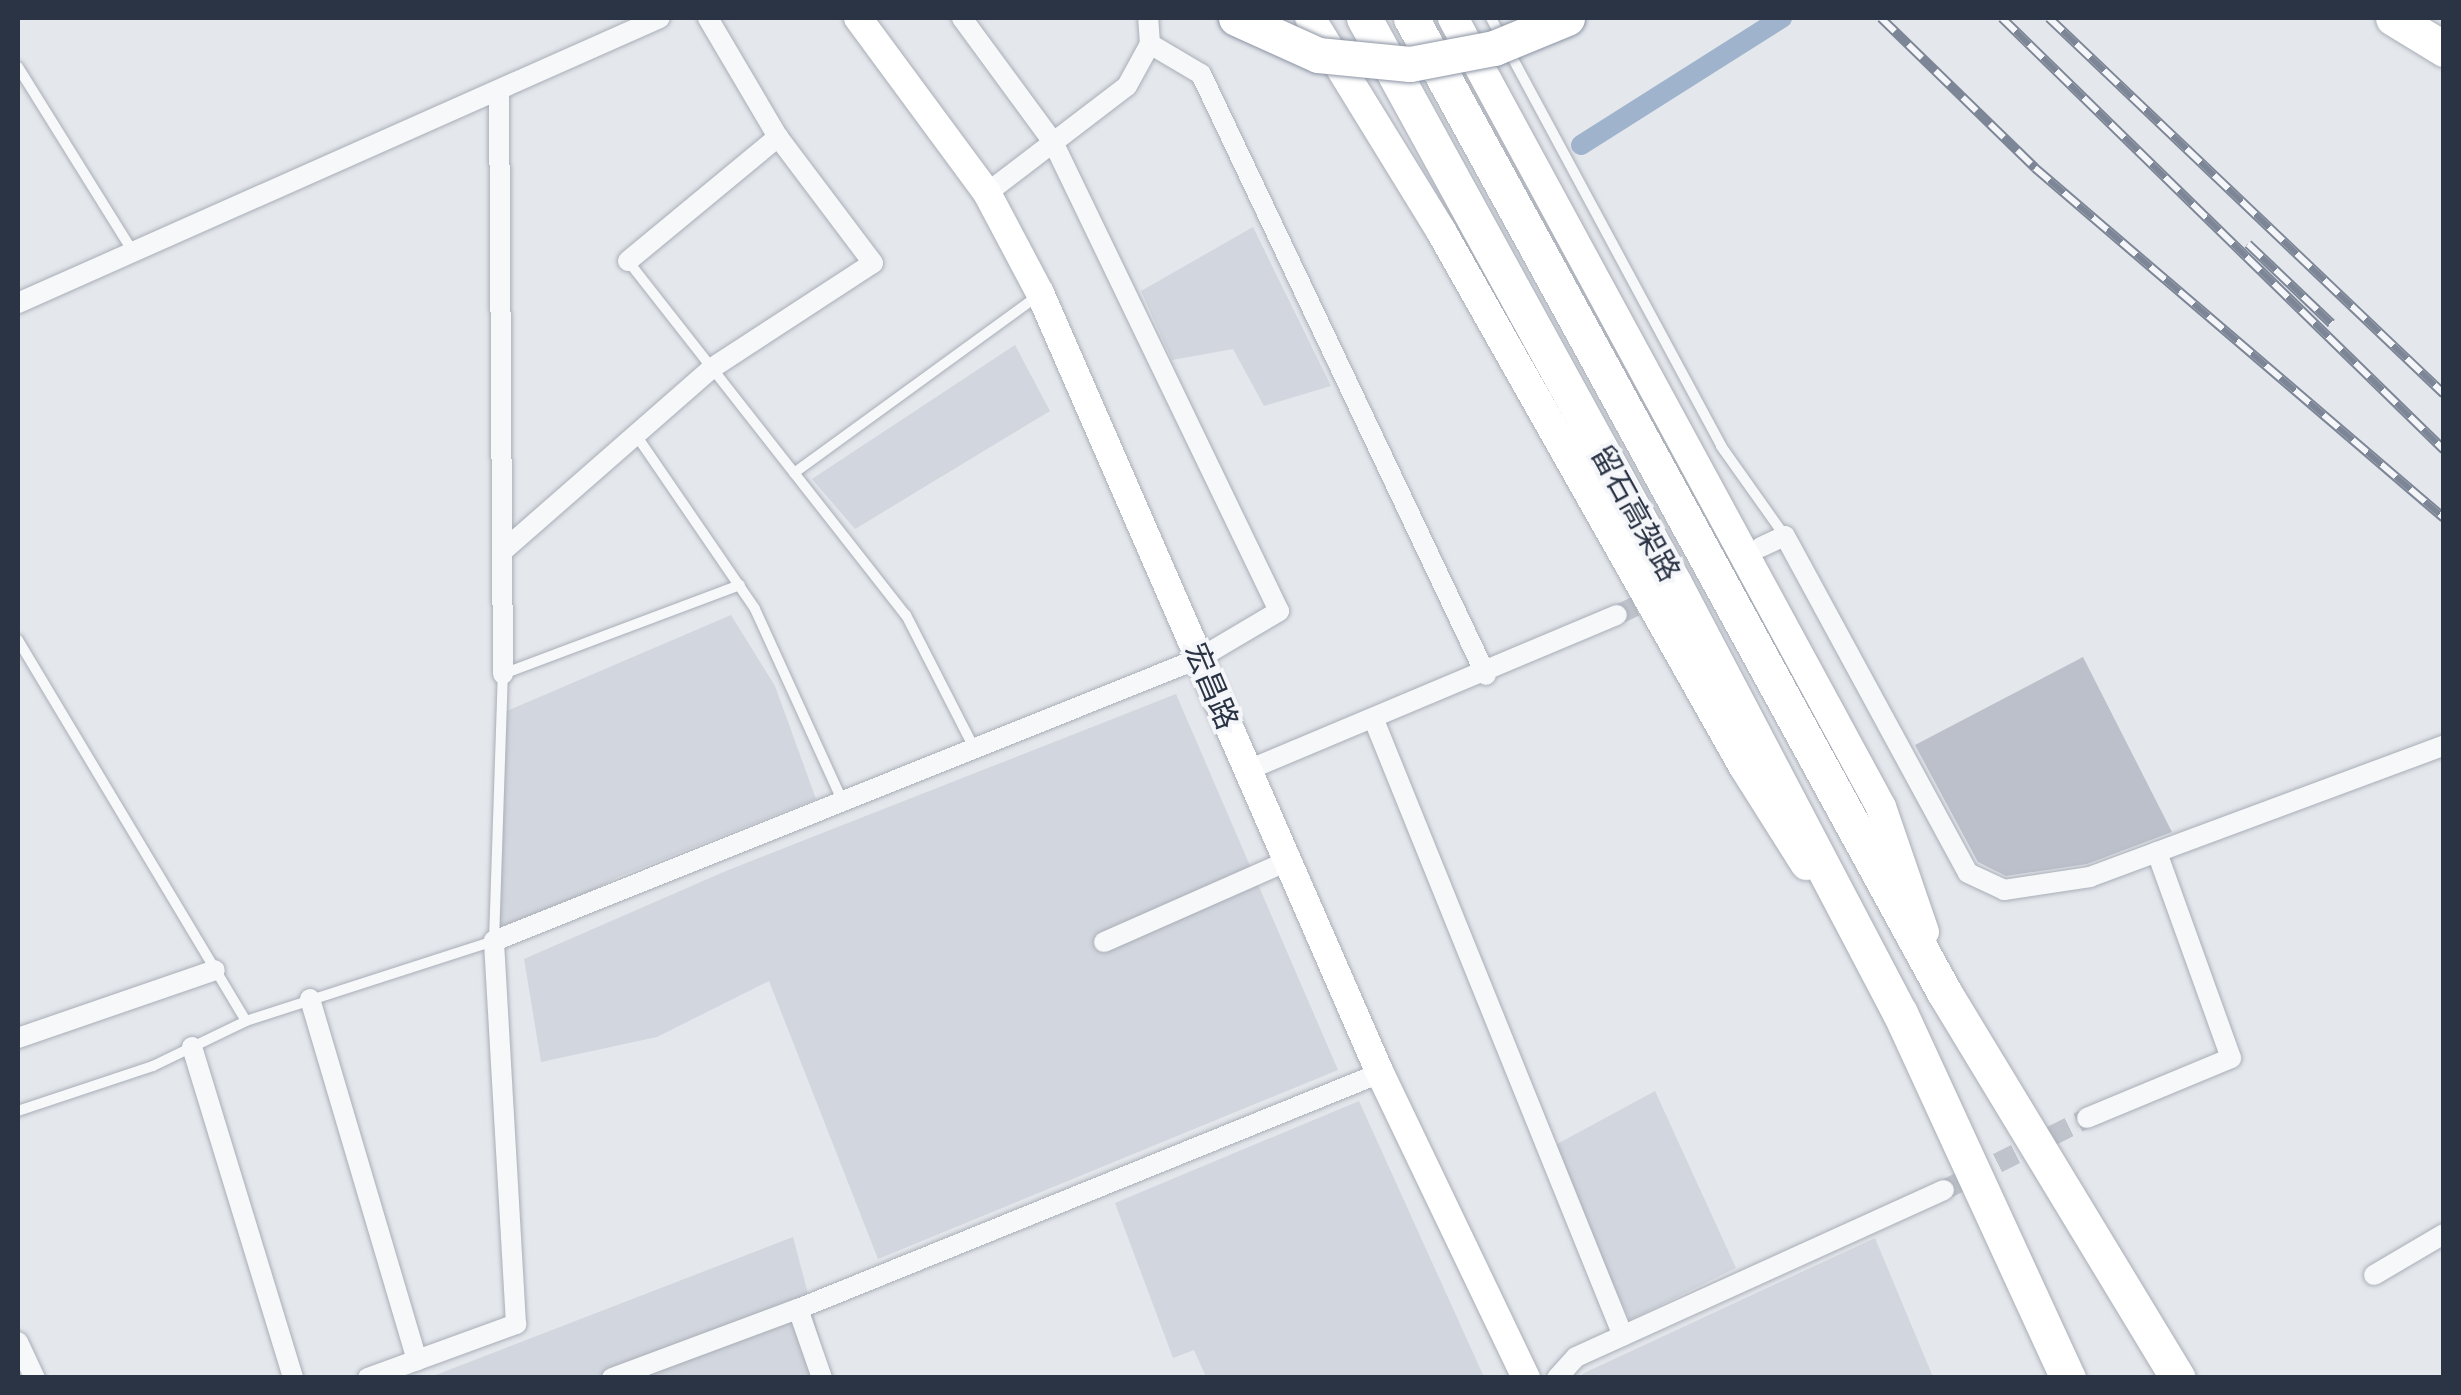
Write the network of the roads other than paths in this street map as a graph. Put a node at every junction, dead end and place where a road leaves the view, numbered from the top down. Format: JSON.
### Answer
{"nodes":[{"id":1,"x":660,"y":18,"type":"edge"},
{"id":2,"x":708,"y":18,"type":"edge"},
{"id":3,"x":858,"y":18,"type":"edge"},
{"id":4,"x":962,"y":18,"type":"edge"},
{"id":5,"x":1148,"y":18,"type":"edge"},
{"id":6,"x":1236,"y":18,"type":"edge"},
{"id":7,"x":1310,"y":18,"type":"edge"},
{"id":8,"x":1364,"y":18,"type":"edge"},
{"id":9,"x":1411,"y":18,"type":"edge"},
{"id":10,"x":1453,"y":18,"type":"edge"},
{"id":11,"x":1491,"y":18,"type":"edge"},
{"id":12,"x":1568,"y":18,"type":"edge"},
{"id":13,"x":2393,"y":18,"type":"edge"},
{"id":14,"x":1150,"y":44,"type":"junction"},
{"id":15,"x":2444,"y":48,"type":"edge"},
{"id":16,"x":18,"y":67,"type":"edge"},
{"id":17,"x":499,"y":90,"type":"junction"},
{"id":18,"x":778,"y":137,"type":"junction"},
{"id":19,"x":1053,"y":142,"type":"junction"},
{"id":20,"x":987,"y":193,"type":"junction"},
{"id":21,"x":132,"y":252,"type":"junction"},
{"id":22,"x":628,"y":261,"type":"joint"},
{"id":23,"x":1040,"y":293,"type":"junction"},
{"id":24,"x":18,"y":304,"type":"edge"},
{"id":25,"x":712,"y":368,"type":"junction"},
{"id":26,"x":633,"y":431,"type":"junction"},
{"id":27,"x":794,"y":472,"type":"junction"},
{"id":28,"x":1785,"y":536,"type":"junction"},
{"id":29,"x":1762,"y":547,"type":"tunnel mouth"},
{"id":30,"x":502,"y":551,"type":"junction"},
{"id":31,"x":740,"y":585,"type":"junction"},
{"id":32,"x":1617,"y":615,"type":"tunnel mouth"},
{"id":33,"x":18,"y":640,"type":"edge"},
{"id":34,"x":1200,"y":658,"type":"junction"},
{"id":35,"x":503,"y":674,"type":"junction"},
{"id":36,"x":1486,"y":675,"type":"junction"},
{"id":37,"x":1374,"y":720,"type":"junction"},
{"id":38,"x":2443,"y":748,"type":"edge"},
{"id":39,"x":974,"y":749,"type":"junction"},
{"id":40,"x":1248,"y":770,"type":"junction"},
{"id":41,"x":843,"y":802,"type":"junction"},
{"id":42,"x":2157,"y":852,"type":"junction"},
{"id":43,"x":1288,"y":861,"type":"junction"},
{"id":44,"x":494,"y":941,"type":"junction"},
{"id":45,"x":1104,"y":942,"type":"dead end"},
{"id":46,"x":216,"y":970,"type":"junction"},
{"id":47,"x":1944,"y":992,"type":"junction"},
{"id":48,"x":310,"y":998,"type":"junction"},
{"id":49,"x":1900,"y":1013,"type":"junction"},
{"id":50,"x":246,"y":1021,"type":"junction"},
{"id":51,"x":18,"y":1038,"type":"edge"},
{"id":52,"x":192,"y":1047,"type":"junction"},
{"id":53,"x":1380,"y":1073,"type":"junction"},
{"id":54,"x":18,"y":1111,"type":"edge"},
{"id":55,"x":2087,"y":1118,"type":"tunnel mouth"},
{"id":56,"x":1944,"y":1190,"type":"tunnel mouth"},
{"id":57,"x":2444,"y":1234,"type":"edge"},
{"id":58,"x":2374,"y":1274,"type":"dead end"},
{"id":59,"x":798,"y":1308,"type":"junction"},
{"id":60,"x":1623,"y":1336,"type":"junction"},
{"id":61,"x":18,"y":1342,"type":"edge"},
{"id":62,"x":417,"y":1360,"type":"junction"},
{"id":63,"x":34,"y":1378,"type":"edge"},
{"id":64,"x":293,"y":1378,"type":"edge"},
{"id":65,"x":368,"y":1378,"type":"edge"},
{"id":66,"x":612,"y":1378,"type":"edge"},
{"id":67,"x":822,"y":1378,"type":"edge"},
{"id":68,"x":1526,"y":1378,"type":"edge"},
{"id":69,"x":1557,"y":1378,"type":"edge"},
{"id":70,"x":2068,"y":1378,"type":"edge"},
{"id":71,"x":2178,"y":1378,"type":"edge"}],
"edges":[{"from":1,"to":17,"type":"street"},
{"from":2,"to":18,"type":"street"},
{"from":3,"to":20,"type":"street","name":"宏昌路"},
{"from":4,"to":19,"type":"street"},
{"from":5,"to":14,"type":"street"},
{"from":6,"to":12,"type":"highway","bridge":true},
{"from":7,"to":49,"type":"main road"},
{"from":8,"to":49,"type":"highway","name":"留石高架路"},
{"from":9,"to":47,"type":"highway","name":"留石高架路"},
{"from":10,"to":47,"type":"main road"},
{"from":11,"to":28,"type":"lane"},
{"from":13,"to":15,"type":"highway"},
{"from":14,"to":19,"type":"street"},
{"from":14,"to":36,"type":"street"},
{"from":16,"to":21,"type":"lane"},
{"from":17,"to":21,"type":"street"},
{"from":17,"to":30,"type":"street"},
{"from":18,"to":22,"type":"street"},
{"from":18,"to":25,"type":"street"},
{"from":19,"to":20,"type":"street"},
{"from":19,"to":34,"type":"street"},
{"from":20,"to":23,"type":"street","name":"宏昌路"},
{"from":21,"to":24,"type":"street"},
{"from":22,"to":25,"type":"lane"},
{"from":23,"to":27,"type":"lane"},
{"from":23,"to":34,"type":"street","name":"宏昌路"},
{"from":25,"to":26,"type":"street"},
{"from":25,"to":27,"type":"lane"},
{"from":26,"to":30,"type":"street"},
{"from":26,"to":31,"type":"lane"},
{"from":27,"to":39,"type":"lane"},
{"from":28,"to":29,"type":"street"},
{"from":28,"to":42,"type":"street"},
{"from":30,"to":35,"type":"street"},
{"from":31,"to":35,"type":"lane"},
{"from":31,"to":41,"type":"lane"},
{"from":32,"to":36,"type":"street"},
{"from":33,"to":46,"type":"lane"},
{"from":34,"to":39,"type":"street"},
{"from":34,"to":40,"type":"street","name":"宏昌路"},
{"from":35,"to":44,"type":"lane"},
{"from":36,"to":37,"type":"street"},
{"from":37,"to":40,"type":"street"},
{"from":37,"to":60,"type":"street"},
{"from":38,"to":42,"type":"street"},
{"from":39,"to":41,"type":"street"},
{"from":40,"to":43,"type":"street","name":"宏昌路"},
{"from":41,"to":44,"type":"street"},
{"from":42,"to":55,"type":"street"},
{"from":43,"to":45,"type":"street"},
{"from":43,"to":53,"type":"street","name":"宏昌路"},
{"from":44,"to":48,"type":"lane"},
{"from":44,"to":62,"type":"street"},
{"from":46,"to":50,"type":"lane"},
{"from":46,"to":51,"type":"street"},
{"from":47,"to":71,"type":"highway","name":"留石高架路"},
{"from":48,"to":50,"type":"lane"},
{"from":48,"to":62,"type":"street"},
{"from":49,"to":70,"type":"highway","name":"留石高架路"},
{"from":50,"to":52,"type":"lane"},
{"from":52,"to":54,"type":"lane"},
{"from":52,"to":64,"type":"street"},
{"from":53,"to":59,"type":"street"},
{"from":53,"to":68,"type":"street","name":"宏昌路"},
{"from":56,"to":60,"type":"street"},
{"from":57,"to":58,"type":"street"},
{"from":59,"to":66,"type":"street"},
{"from":59,"to":67,"type":"street"},
{"from":60,"to":69,"type":"street"},
{"from":61,"to":63,"type":"street"},
{"from":62,"to":65,"type":"street"}]}
